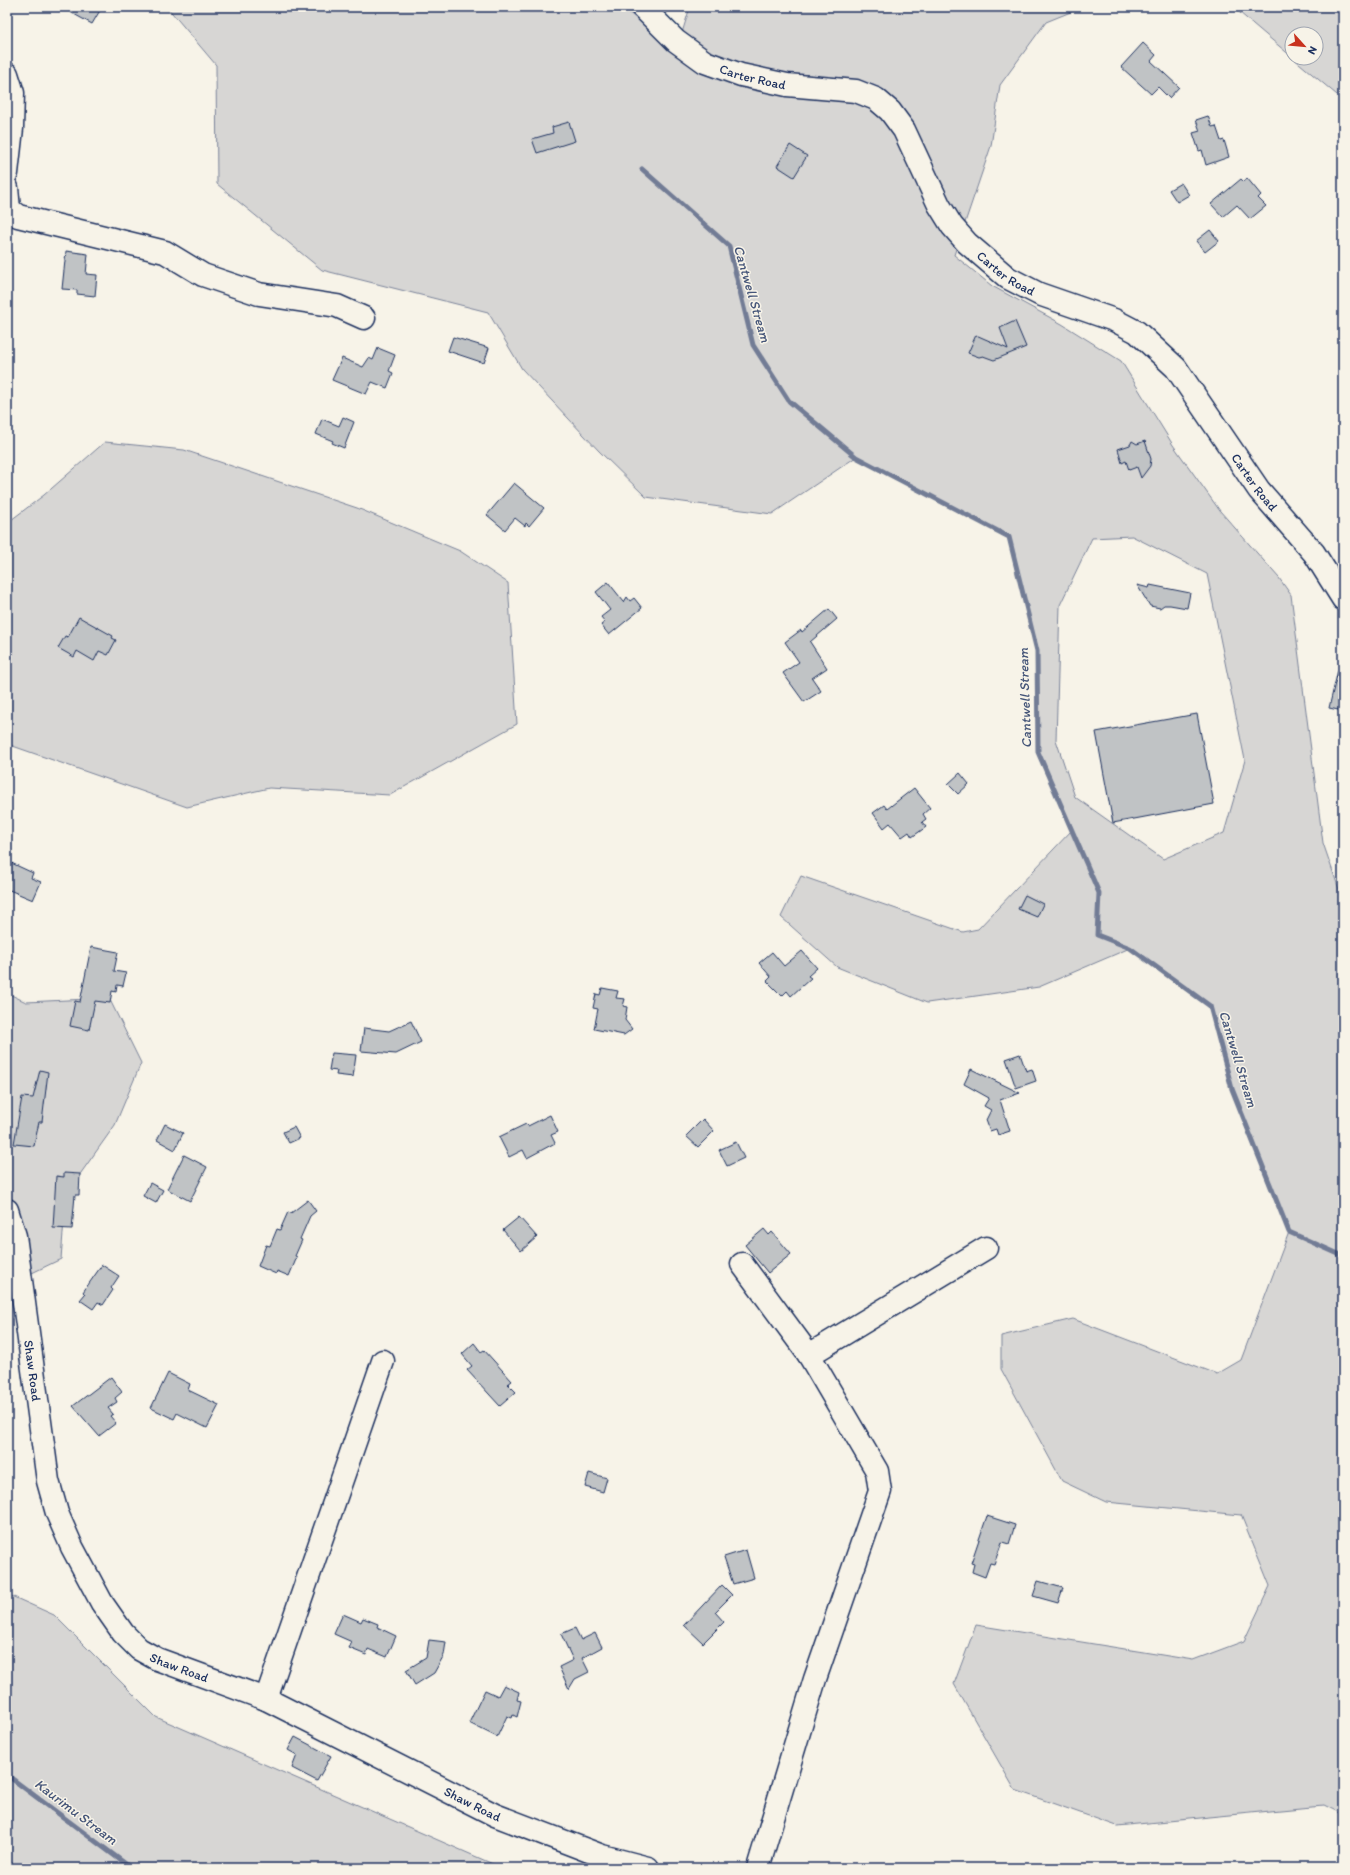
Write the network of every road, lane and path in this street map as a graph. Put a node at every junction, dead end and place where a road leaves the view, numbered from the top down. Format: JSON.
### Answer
{"nodes":[{"id":1,"x":642,"y":7,"type":"edge"},
{"id":2,"x":7,"y":74,"type":"edge"},
{"id":3,"x":7,"y":173,"type":"edge"},
{"id":4,"x":7,"y":188,"type":"edge"},
{"id":5,"x":364,"y":318,"type":"dead end"},
{"id":6,"x":1343,"y":599,"type":"edge"},
{"id":7,"x":7,"y":1210,"type":"edge"},
{"id":8,"x":986,"y":1248,"type":"dead end"},
{"id":9,"x":742,"y":1264,"type":"dead end"},
{"id":10,"x":809,"y":1355,"type":"junction"},
{"id":11,"x":383,"y":1361,"type":"dead end"},
{"id":12,"x":266,"y":1699,"type":"junction"},
{"id":13,"x":648,"y":1868,"type":"edge"},
{"id":14,"x":758,"y":1868,"type":"edge"}],
"edges":[{"from":1,"to":6,"type":"street","name":"Carter Road"},
{"from":2,"to":3,"type":"street"},
{"from":4,"to":5,"type":"street"},
{"from":7,"to":12,"type":"street","name":"Shaw Road"},
{"from":8,"to":10,"type":"street"},
{"from":9,"to":10,"type":"street"},
{"from":10,"to":14,"type":"street"},
{"from":11,"to":12,"type":"street"},
{"from":12,"to":13,"type":"street","name":"Shaw Road"}]}
